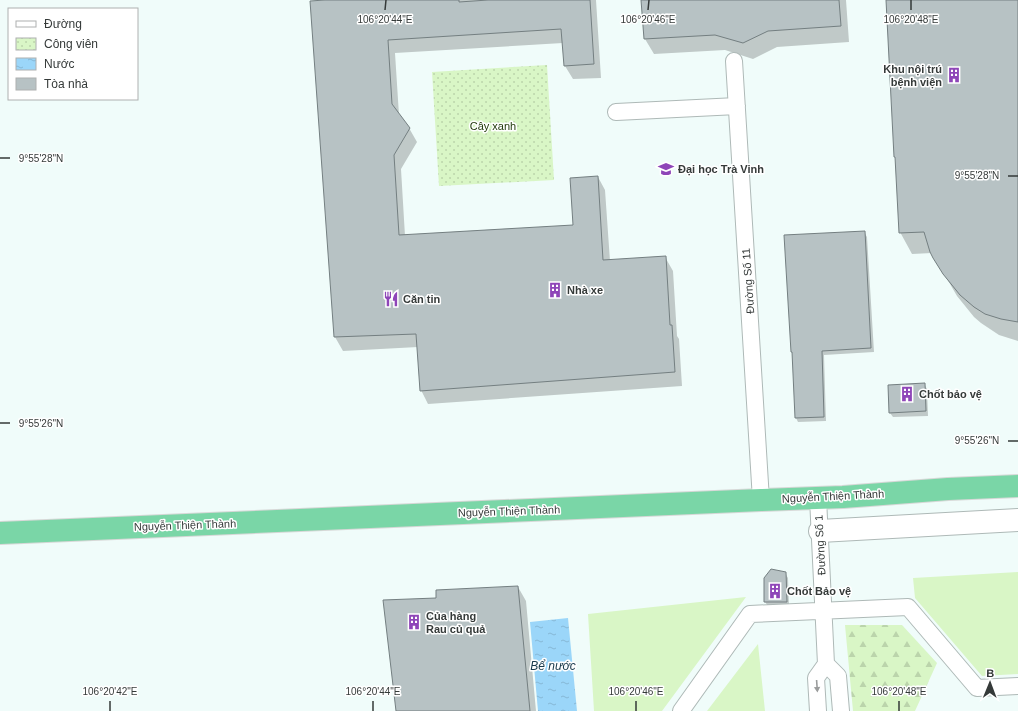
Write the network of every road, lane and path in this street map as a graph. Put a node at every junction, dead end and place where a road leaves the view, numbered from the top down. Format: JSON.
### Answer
{"nodes":[{"id":1,"x":734,"y":61,"type":"dead end"},
{"id":2,"x":737,"y":106,"type":"junction"},
{"id":3,"x":616,"y":112,"type":"dead end"},
{"id":4,"x":1018,"y":486,"type":"edge"},
{"id":5,"x":818,"y":498,"type":"junction"},
{"id":6,"x":761,"y":500,"type":"junction"},
{"id":7,"x":1018,"y":520,"type":"edge"},
{"id":8,"x":820,"y":531,"type":"junction"},
{"id":9,"x":0,"y":533,"type":"edge"},
{"id":10,"x":823,"y":611,"type":"junction"},
{"id":11,"x":826,"y":664,"type":"junction"},
{"id":12,"x":1018,"y":686,"type":"edge"},
{"id":13,"x":681,"y":711,"type":"edge"},
{"id":14,"x":818,"y":711,"type":"edge"},
{"id":15,"x":841,"y":711,"type":"edge"}],
"edges":[{"from":1,"to":2,"type":"lane","name":"Đường Số 11"},
{"from":2,"to":3,"type":"lane"},
{"from":2,"to":6,"type":"lane","name":"Đường Số 11"},
{"from":4,"to":5,"type":"highway","name":"Nguyễn Thiện Thành"},
{"from":5,"to":6,"type":"highway","name":"Nguyễn Thiện Thành"},
{"from":5,"to":8,"type":"lane","name":"Đường Số 1"},
{"from":6,"to":9,"type":"highway","name":"Nguyễn Thiện Thành"},
{"from":7,"to":8,"type":"street"},
{"from":8,"to":10,"type":"lane","name":"Đường Số 1"},
{"from":10,"to":11,"type":"lane","name":"Đường Số 1"},
{"from":10,"to":12,"type":"lane"},
{"from":10,"to":13,"type":"lane"},
{"from":11,"to":14,"type":"lane","one_way":true},
{"from":11,"to":15,"type":"lane"}]}
